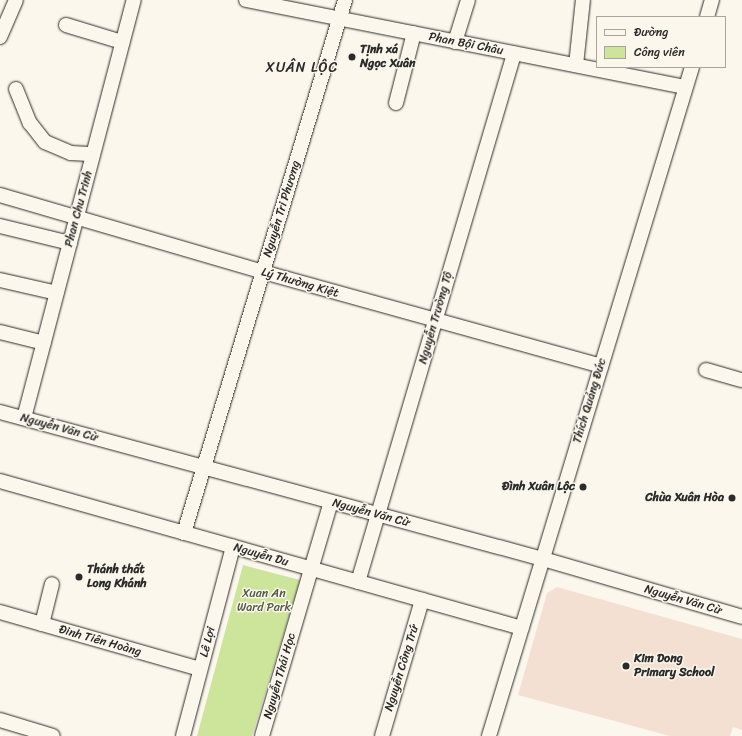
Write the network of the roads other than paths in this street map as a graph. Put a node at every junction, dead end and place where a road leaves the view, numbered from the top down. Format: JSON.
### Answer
{"nodes":[{"id":1,"x":16,"y":0,"type":"edge"},
{"id":2,"x":134,"y":0,"type":"edge"},
{"id":3,"x":246,"y":0,"type":"edge"},
{"id":4,"x":345,"y":0,"type":"edge"},
{"id":5,"x":468,"y":0,"type":"edge"},
{"id":6,"x":583,"y":0,"type":"edge"},
{"id":7,"x":712,"y":0,"type":"edge"},
{"id":8,"x":707,"y":16,"type":"edge"},
{"id":9,"x":340,"y":19,"type":"junction"},
{"id":10,"x":66,"y":25,"type":"dead end"},
{"id":11,"x":414,"y":33,"type":"junction"},
{"id":12,"x":0,"y":37,"type":"edge"},
{"id":13,"x":122,"y":42,"type":"junction"},
{"id":14,"x":455,"y":42,"type":"junction"},
{"id":15,"x":514,"y":54,"type":"junction"},
{"id":16,"x":576,"y":66,"type":"junction"},
{"id":17,"x":692,"y":68,"type":"edge"},
{"id":18,"x":685,"y":88,"type":"junction"},
{"id":19,"x":16,"y":89,"type":"dead end"},
{"id":20,"x":396,"y":103,"type":"dead end"},
{"id":21,"x":93,"y":154,"type":"junction"},
{"id":22,"x":0,"y":195,"type":"edge"},
{"id":23,"x":77,"y":217,"type":"junction"},
{"id":24,"x":0,"y":226,"type":"edge"},
{"id":25,"x":70,"y":243,"type":"junction"},
{"id":26,"x":263,"y":272,"type":"junction"},
{"id":27,"x":0,"y":280,"type":"edge"},
{"id":28,"x":57,"y":293,"type":"junction"},
{"id":29,"x":435,"y":320,"type":"junction"},
{"id":30,"x":0,"y":332,"type":"edge"},
{"id":31,"x":44,"y":343,"type":"junction"},
{"id":32,"x":601,"y":366,"type":"junction"},
{"id":33,"x":706,"y":370,"type":"dead end"},
{"id":34,"x":742,"y":380,"type":"edge"},
{"id":35,"x":0,"y":412,"type":"edge"},
{"id":36,"x":24,"y":418,"type":"junction"},
{"id":37,"x":204,"y":467,"type":"junction"},
{"id":38,"x":0,"y":482,"type":"edge"},
{"id":39,"x":331,"y":502,"type":"junction"},
{"id":40,"x":378,"y":515,"type":"junction"},
{"id":41,"x":184,"y":533,"type":"junction"},
{"id":42,"x":233,"y":547,"type":"junction"},
{"id":43,"x":543,"y":559,"type":"junction"},
{"id":44,"x":311,"y":569,"type":"junction"},
{"id":45,"x":358,"y":582,"type":"junction"},
{"id":46,"x":52,"y":584,"type":"dead end"},
{"id":47,"x":422,"y":600,"type":"junction"},
{"id":48,"x":0,"y":612,"type":"edge"},
{"id":49,"x":742,"y":617,"type":"edge"},
{"id":50,"x":42,"y":624,"type":"junction"},
{"id":51,"x":522,"y":628,"type":"junction"},
{"id":52,"x":200,"y":670,"type":"junction"},
{"id":53,"x":0,"y":720,"type":"edge"},
{"id":54,"x":53,"y":736,"type":"edge"},
{"id":55,"x":183,"y":736,"type":"edge"},
{"id":56,"x":262,"y":736,"type":"edge"},
{"id":57,"x":382,"y":736,"type":"edge"},
{"id":58,"x":490,"y":736,"type":"edge"}],
"edges":[{"from":1,"to":12,"type":"street"},
{"from":2,"to":13,"type":"street","name":"Phan Chu Trinh"},
{"from":3,"to":9,"type":"street","name":"Phan Bội Châu"},
{"from":4,"to":9,"type":"street","name":"Nguyễn Tri Phương"},
{"from":5,"to":14,"type":"street"},
{"from":6,"to":16,"type":"street"},
{"from":7,"to":8,"type":"street"},
{"from":9,"to":11,"type":"street","name":"Phan Bội Châu"},
{"from":9,"to":26,"type":"street","name":"Nguyễn Tri Phương"},
{"from":10,"to":13,"type":"street"},
{"from":11,"to":14,"type":"street","name":"Phan Bội Châu"},
{"from":11,"to":20,"type":"street"},
{"from":13,"to":21,"type":"street","name":"Phan Chu Trinh"},
{"from":14,"to":15,"type":"street","name":"Phan Bội Châu"},
{"from":15,"to":16,"type":"street","name":"Phan Bội Châu"},
{"from":15,"to":29,"type":"street","name":"Nguyễn Trường Tộ"},
{"from":16,"to":18,"type":"street","name":"Phan Bội Châu"},
{"from":17,"to":18,"type":"street","name":"Thích Quảng Đức"},
{"from":18,"to":32,"type":"street","name":"Thích Quảng Đức"},
{"from":19,"to":21,"type":"street"},
{"from":21,"to":23,"type":"street","name":"Phan Chu Trinh"},
{"from":22,"to":23,"type":"street","name":"Lý Thường Kiệt"},
{"from":23,"to":25,"type":"street","name":"Phan Chu Trinh"},
{"from":23,"to":26,"type":"street","name":"Lý Thường Kiệt"},
{"from":24,"to":25,"type":"street"},
{"from":25,"to":28,"type":"street","name":"Phan Chu Trinh"},
{"from":26,"to":29,"type":"street","name":"Lý Thường Kiệt"},
{"from":26,"to":37,"type":"street","name":"Nguyễn Tri Phương"},
{"from":27,"to":28,"type":"street"},
{"from":28,"to":31,"type":"street","name":"Phan Chu Trinh"},
{"from":29,"to":32,"type":"street","name":"Lý Thường Kiệt"},
{"from":29,"to":40,"type":"street","name":"Nguyễn Trường Tộ"},
{"from":30,"to":31,"type":"street"},
{"from":31,"to":36,"type":"street","name":"Phan Chu Trinh"},
{"from":32,"to":43,"type":"street","name":"Thích Quảng Đức"},
{"from":33,"to":34,"type":"street"},
{"from":35,"to":36,"type":"street","name":"Nguyễn Văn Cừ"},
{"from":36,"to":37,"type":"street","name":"Nguyễn Văn Cừ"},
{"from":37,"to":39,"type":"street","name":"Nguyễn Văn Cừ"},
{"from":37,"to":41,"type":"street","name":"Nguyễn Tri Phương"},
{"from":38,"to":41,"type":"street","name":"Nguyễn Du"},
{"from":39,"to":40,"type":"street","name":"Nguyễn Văn Cừ"},
{"from":39,"to":44,"type":"street","name":"Nguyễn Thái Học"},
{"from":40,"to":43,"type":"street","name":"Nguyễn Văn Cừ"},
{"from":40,"to":45,"type":"street","name":"Nguyễn Trường Tộ"},
{"from":41,"to":42,"type":"street","name":"Nguyễn Du"},
{"from":42,"to":44,"type":"street","name":"Nguyễn Du"},
{"from":42,"to":52,"type":"street","name":"Lê Lợi"},
{"from":43,"to":49,"type":"street","name":"Nguyễn Văn Cừ"},
{"from":43,"to":51,"type":"street","name":"Thích Quảng Đức"},
{"from":44,"to":45,"type":"street","name":"Nguyễn Du"},
{"from":44,"to":56,"type":"street","name":"Nguyễn Thái Học"},
{"from":45,"to":47,"type":"street","name":"Nguyễn Du"},
{"from":46,"to":50,"type":"street"},
{"from":47,"to":51,"type":"street","name":"Nguyễn Du"},
{"from":47,"to":57,"type":"street","name":"Nguyễn Công Trứ"},
{"from":48,"to":50,"type":"street","name":"Đinh Tiên Hoàng"},
{"from":50,"to":52,"type":"street","name":"Đinh Tiên Hoàng"},
{"from":51,"to":58,"type":"street","name":"Thích Quảng Đức"},
{"from":52,"to":55,"type":"street","name":"Lê Lợi"},
{"from":53,"to":54,"type":"street"}]}
